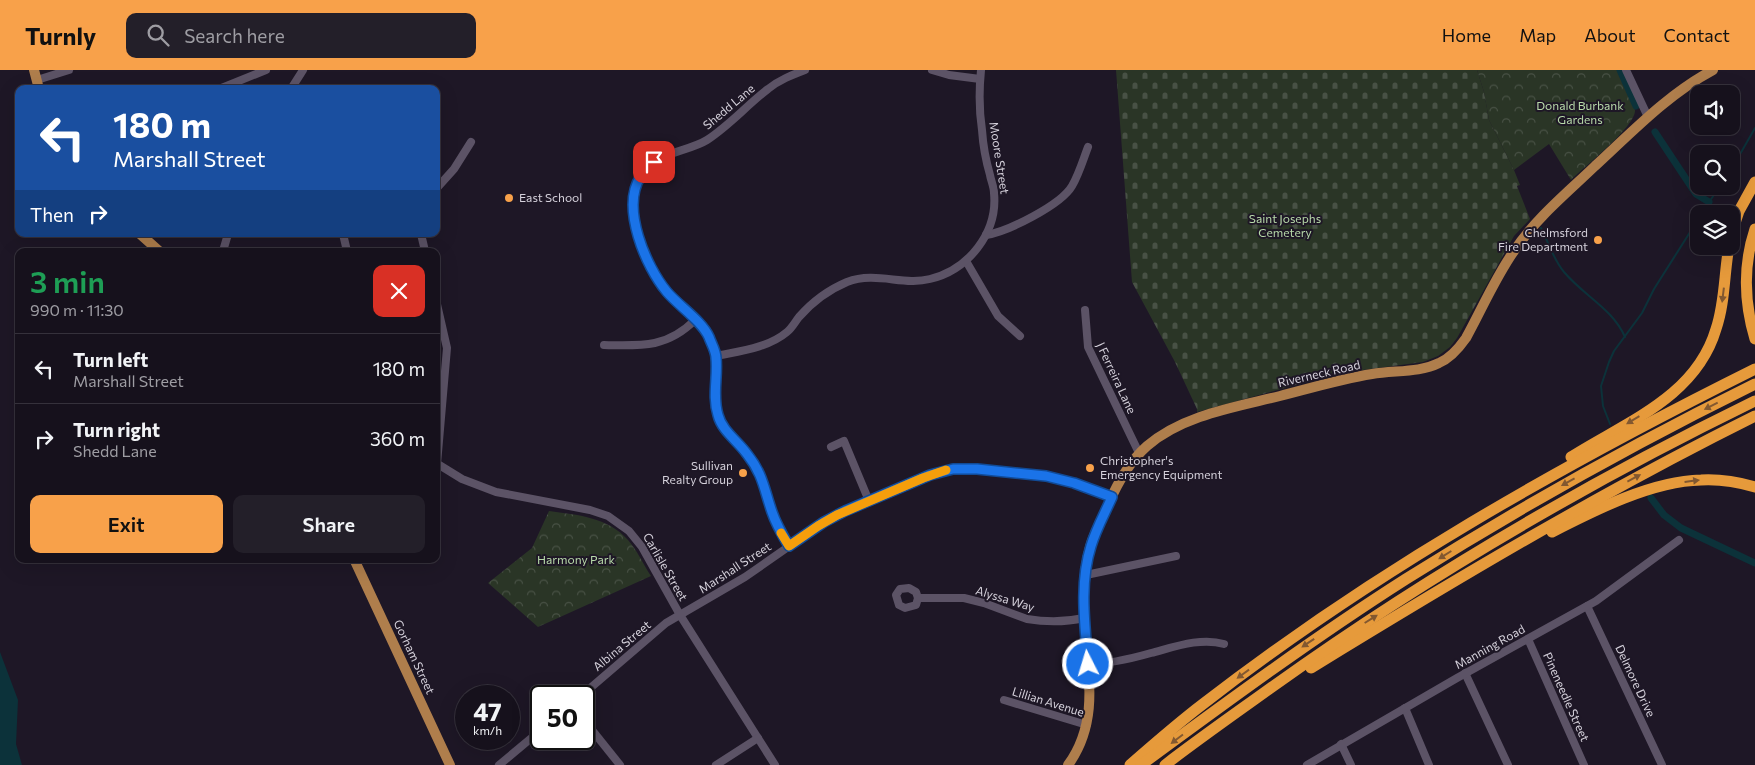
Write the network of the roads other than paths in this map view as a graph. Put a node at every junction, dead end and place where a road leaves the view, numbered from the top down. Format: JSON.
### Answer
{"nodes":[{"id":1,"x":69,"y":70,"type":"edge"},
{"id":2,"x":266,"y":70,"type":"edge"},
{"id":3,"x":303,"y":70,"type":"edge"},
{"id":4,"x":805,"y":70,"type":"edge"},
{"id":5,"x":932,"y":70,"type":"edge"},
{"id":6,"x":981,"y":70,"type":"edge"},
{"id":7,"x":1626,"y":70,"type":"edge"},
{"id":8,"x":1712,"y":70,"type":"edge"},
{"id":9,"x":980,"y":79,"type":"junction"},
{"id":10,"x":37,"y":80,"type":"edge"},
{"id":11,"x":229,"y":85,"type":"edge"},
{"id":12,"x":294,"y":85,"type":"edge"},
{"id":13,"x":1648,"y":117,"type":"junction"},
{"id":14,"x":471,"y":142,"type":"dead end"},
{"id":15,"x":1088,"y":147,"type":"dead end"},
{"id":16,"x":1755,"y":182,"type":"edge"},
{"id":17,"x":440,"y":185,"type":"edge"},
{"id":18,"x":1740,"y":209,"type":"edge"},
{"id":19,"x":1755,"y":229,"type":"edge"},
{"id":20,"x":986,"y":236,"type":"junction"},
{"id":21,"x":143,"y":237,"type":"edge"},
{"id":22,"x":156,"y":248,"type":"edge"},
{"id":23,"x":1728,"y":255,"type":"edge"},
{"id":24,"x":966,"y":261,"type":"junction"},
{"id":25,"x":1085,"y":310,"type":"dead end"},
{"id":26,"x":440,"y":317,"type":"edge"},
{"id":27,"x":695,"y":320,"type":"junction"},
{"id":28,"x":1020,"y":336,"type":"dead end"},
{"id":29,"x":1755,"y":339,"type":"edge"},
{"id":30,"x":604,"y":346,"type":"dead end"},
{"id":31,"x":716,"y":356,"type":"junction"},
{"id":32,"x":1755,"y":369,"type":"edge"},
{"id":33,"x":1755,"y":384,"type":"edge"},
{"id":34,"x":1755,"y":401,"type":"edge"},
{"id":35,"x":1755,"y":416,"type":"edge"},
{"id":36,"x":440,"y":421,"type":"edge"},
{"id":37,"x":831,"y":447,"type":"dead end"},
{"id":38,"x":1139,"y":453,"type":"junction"},
{"id":39,"x":440,"y":465,"type":"edge"},
{"id":40,"x":1755,"y":487,"type":"edge"},
{"id":41,"x":1112,"y":497,"type":"junction"},
{"id":42,"x":869,"y":501,"type":"junction"},
{"id":43,"x":1484,"y":514,"type":"junction"},
{"id":44,"x":1679,"y":540,"type":"dead end"},
{"id":45,"x":789,"y":546,"type":"junction"},
{"id":46,"x":1500,"y":554,"type":"junction"},
{"id":47,"x":1176,"y":556,"type":"dead end"},
{"id":48,"x":356,"y":563,"type":"edge"},
{"id":49,"x":1086,"y":575,"type":"junction"},
{"id":50,"x":918,"y":598,"type":"dead end"},
{"id":51,"x":1587,"y":606,"type":"junction"},
{"id":52,"x":680,"y":615,"type":"junction"},
{"id":53,"x":1084,"y":618,"type":"junction"},
{"id":54,"x":1528,"y":639,"type":"junction"},
{"id":55,"x":1224,"y":644,"type":"dead end"},
{"id":56,"x":1088,"y":664,"type":"junction"},
{"id":57,"x":1466,"y":673,"type":"junction"},
{"id":58,"x":594,"y":685,"type":"edge"},
{"id":59,"x":1004,"y":700,"type":"dead end"},
{"id":60,"x":1405,"y":708,"type":"junction"},
{"id":61,"x":1230,"y":716,"type":"junction"},
{"id":62,"x":1087,"y":725,"type":"junction"},
{"id":63,"x":595,"y":734,"type":"edge"},
{"id":64,"x":758,"y":738,"type":"junction"},
{"id":65,"x":530,"y":739,"type":"edge"},
{"id":66,"x":1341,"y":744,"type":"junction"},
{"id":67,"x":450,"y":765,"type":"edge"},
{"id":68,"x":499,"y":765,"type":"edge"},
{"id":69,"x":620,"y":765,"type":"edge"},
{"id":70,"x":716,"y":765,"type":"edge"},
{"id":71,"x":775,"y":765,"type":"edge"},
{"id":72,"x":1068,"y":765,"type":"edge"},
{"id":73,"x":1130,"y":765,"type":"edge"},
{"id":74,"x":1141,"y":765,"type":"edge"},
{"id":75,"x":1165,"y":765,"type":"edge"},
{"id":76,"x":1307,"y":765,"type":"edge"},
{"id":77,"x":1351,"y":765,"type":"edge"},
{"id":78,"x":1429,"y":765,"type":"edge"},
{"id":79,"x":1508,"y":765,"type":"edge"},
{"id":80,"x":1584,"y":765,"type":"edge"},
{"id":81,"x":1662,"y":765,"type":"edge"}],
"edges":[{"from":1,"to":10,"type":"street"},
{"from":2,"to":11,"type":"street"},
{"from":3,"to":12,"type":"street"},
{"from":4,"to":27,"type":"street","name":"Shedd Lane"},
{"from":5,"to":9,"type":"street"},
{"from":6,"to":9,"type":"street","name":"Moore Street"},
{"from":7,"to":13,"type":"street"},
{"from":8,"to":13,"type":"main road","name":"Riverneck Road"},
{"from":9,"to":20,"type":"street","name":"Moore Street"},
{"from":13,"to":38,"type":"main road","name":"Riverneck Road"},
{"from":14,"to":17,"type":"street"},
{"from":15,"to":20,"type":"street"},
{"from":16,"to":18,"type":"highway"},
{"from":19,"to":29,"type":"highway"},
{"from":20,"to":24,"type":"street","name":"Moore Street"},
{"from":21,"to":22,"type":"main road"},
{"from":23,"to":43,"type":"highway","one_way":true},
{"from":24,"to":28,"type":"street"},
{"from":24,"to":31,"type":"street","name":"Moore Street"},
{"from":25,"to":38,"type":"street","name":"J Ferreira Lane"},
{"from":26,"to":36,"type":"street"},
{"from":27,"to":30,"type":"street"},
{"from":27,"to":31,"type":"street","name":"Shedd Lane"},
{"from":31,"to":45,"type":"street","name":"Shedd Lane"},
{"from":32,"to":43,"type":"highway"},
{"from":33,"to":74,"type":"highway","one_way":true},
{"from":61,"to":34,"type":"highway","one_way":true},
{"from":46,"to":35,"type":"highway","one_way":true},
{"from":37,"to":42,"type":"street"},
{"from":38,"to":41,"type":"main road","name":"Riverneck Road"},
{"from":39,"to":52,"type":"street","name":"Carlisle Street"},
{"from":46,"to":40,"type":"highway","one_way":true},
{"from":41,"to":42,"type":"street","name":"Marshall Street"},
{"from":41,"to":49,"type":"main road","name":"Riverneck Road"},
{"from":42,"to":45,"type":"street","name":"Marshall Street"},
{"from":43,"to":73,"type":"highway","one_way":true},
{"from":44,"to":51,"type":"street","name":"Manning Road"},
{"from":45,"to":52,"type":"street","name":"Marshall Street"},
{"from":46,"to":61,"type":"highway"},
{"from":47,"to":49,"type":"street"},
{"from":48,"to":67,"type":"main road","name":"Gorham Street"},
{"from":49,"to":53,"type":"main road","name":"Riverneck Road"},
{"from":50,"to":53,"type":"street","name":"Alyssa Way"},
{"from":51,"to":54,"type":"street","name":"Manning Road"},
{"from":51,"to":81,"type":"street","name":"Delmore Drive"},
{"from":52,"to":58,"type":"street","name":"Albina Street"},
{"from":52,"to":64,"type":"street","name":"Carlisle Street"},
{"from":53,"to":56,"type":"main road","name":"Riverneck Road"},
{"from":54,"to":57,"type":"street","name":"Manning Road"},
{"from":54,"to":80,"type":"street","name":"Pineneedle Street"},
{"from":55,"to":56,"type":"street"},
{"from":56,"to":62,"type":"main road","name":"Riverneck Road"},
{"from":57,"to":60,"type":"street","name":"Manning Road"},
{"from":57,"to":79,"type":"street"},
{"from":59,"to":62,"type":"street","name":"Lillian Avenue"},
{"from":60,"to":66,"type":"street","name":"Manning Road"},
{"from":60,"to":78,"type":"street"},
{"from":61,"to":75,"type":"highway"},
{"from":62,"to":72,"type":"main road","name":"Riverneck Road"},
{"from":63,"to":69,"type":"street"},
{"from":64,"to":70,"type":"street"},
{"from":64,"to":71,"type":"street","name":"Carlisle Street"},
{"from":65,"to":68,"type":"street"},
{"from":66,"to":76,"type":"street","name":"Manning Road"},
{"from":66,"to":77,"type":"street"}]}
